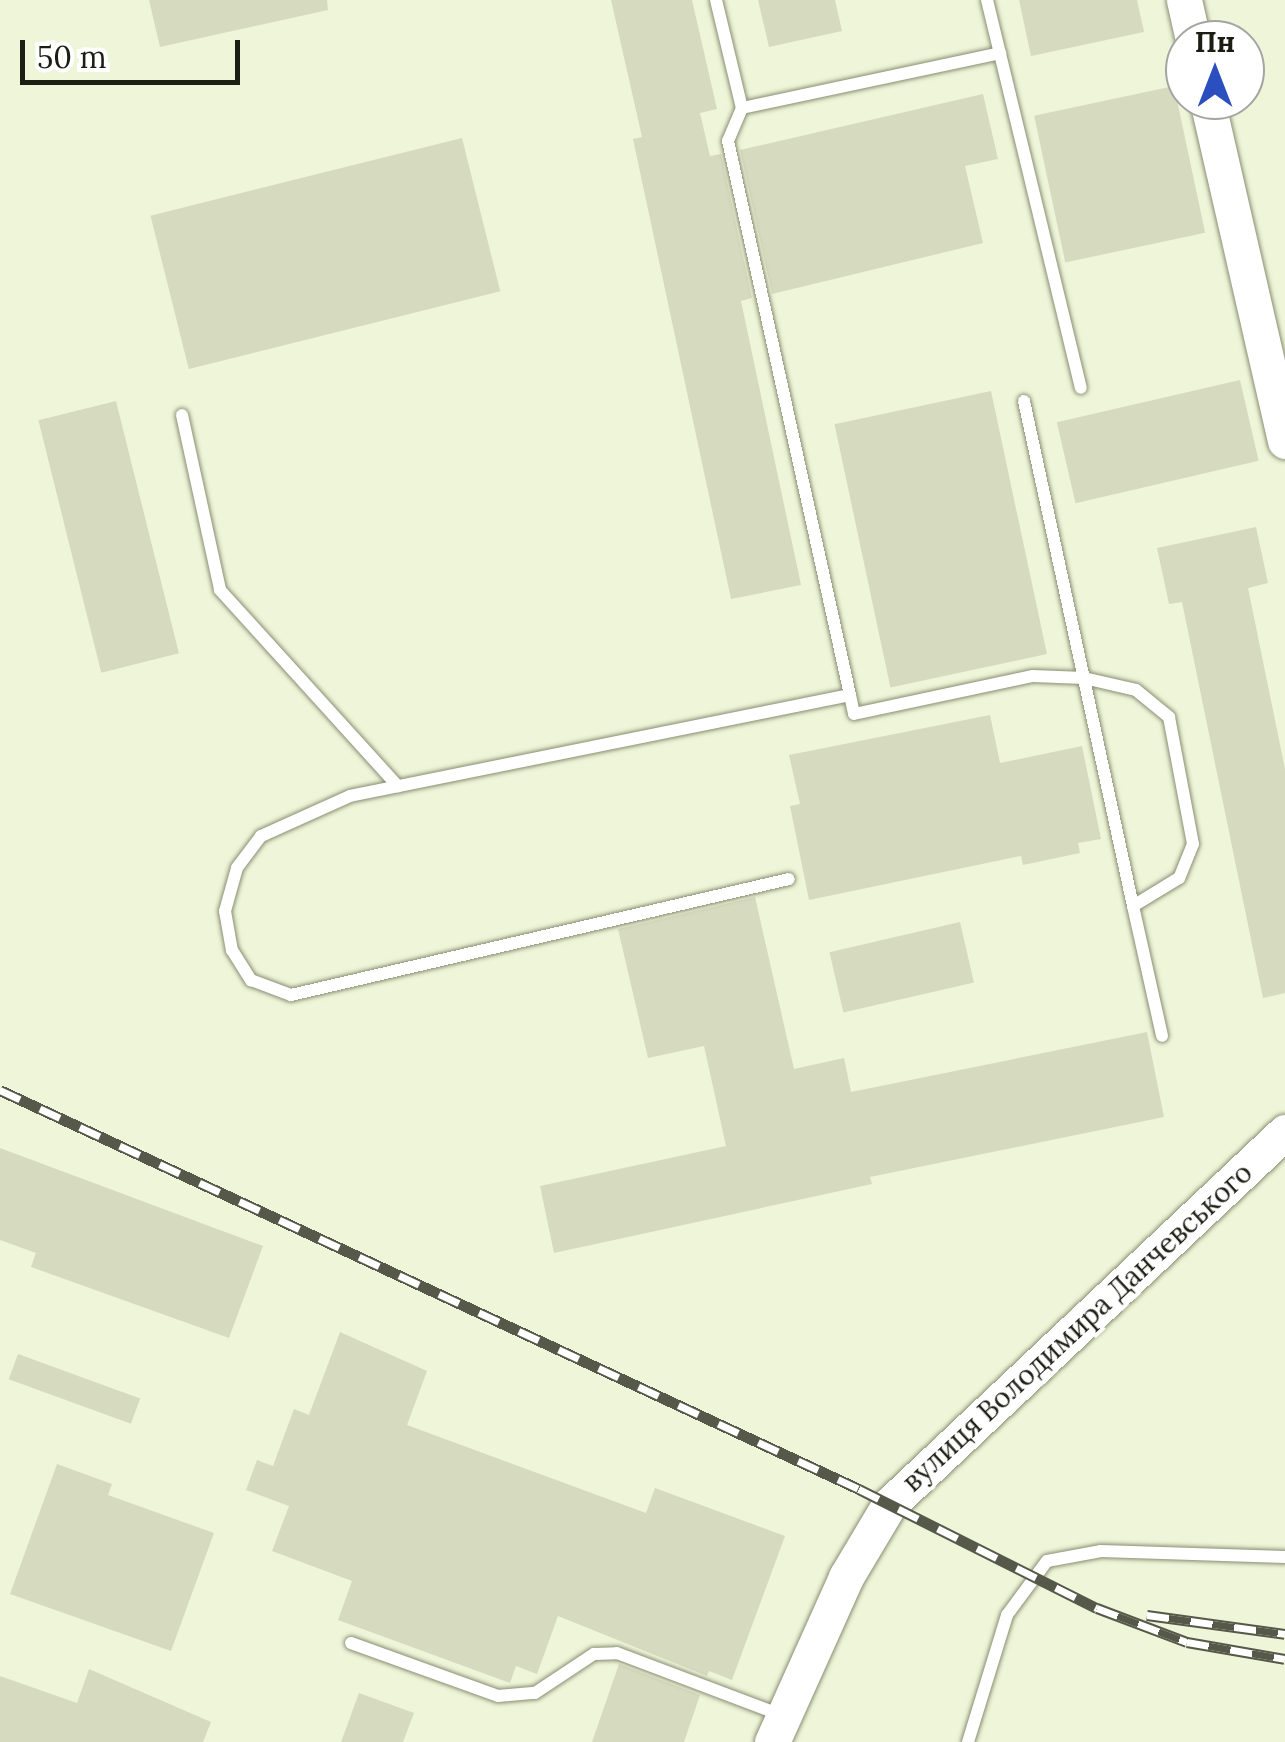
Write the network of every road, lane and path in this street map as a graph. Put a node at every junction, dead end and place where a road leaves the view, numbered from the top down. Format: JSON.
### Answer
{"nodes":[{"id":1,"x":716,"y":0,"type":"edge"},
{"id":2,"x":987,"y":0,"type":"edge"},
{"id":3,"x":1000,"y":54,"type":"junction"},
{"id":4,"x":742,"y":108,"type":"junction"},
{"id":5,"x":1212,"y":120,"type":"edge"},
{"id":6,"x":1081,"y":388,"type":"dead end"},
{"id":7,"x":1024,"y":401,"type":"dead end"},
{"id":8,"x":182,"y":415,"type":"dead end"},
{"id":9,"x":1285,"y":441,"type":"edge"},
{"id":10,"x":1084,"y":678,"type":"junction"},
{"id":11,"x":850,"y":695,"type":"junction"},
{"id":12,"x":398,"y":786,"type":"junction"},
{"id":13,"x":789,"y":879,"type":"dead end"},
{"id":14,"x":1133,"y":906,"type":"junction"},
{"id":15,"x":1162,"y":1036,"type":"dead end"},
{"id":16,"x":1285,"y":1132,"type":"edge"},
{"id":17,"x":1285,"y":1557,"type":"edge"},
{"id":18,"x":352,"y":1643,"type":"dead end"},
{"id":19,"x":778,"y":1729,"type":"edge"},
{"id":20,"x":968,"y":1742,"type":"edge"}],
"edges":[{"from":1,"to":4,"type":"lane"},
{"from":2,"to":3,"type":"lane"},
{"from":3,"to":4,"type":"lane"},
{"from":3,"to":6,"type":"lane"},
{"from":4,"to":11,"type":"lane"},
{"from":5,"to":9,"type":"street"},
{"from":7,"to":10,"type":"lane"},
{"from":8,"to":12,"type":"lane"},
{"from":10,"to":11,"type":"lane"},
{"from":10,"to":14,"type":"lane"},
{"from":10,"to":14,"type":"lane"},
{"from":11,"to":12,"type":"lane"},
{"from":12,"to":13,"type":"lane"},
{"from":14,"to":15,"type":"lane"},
{"from":16,"to":19,"type":"street","name":"вулиця Володимира Данчевського"},
{"from":17,"to":20,"type":"lane"},
{"from":18,"to":19,"type":"lane"}]}
